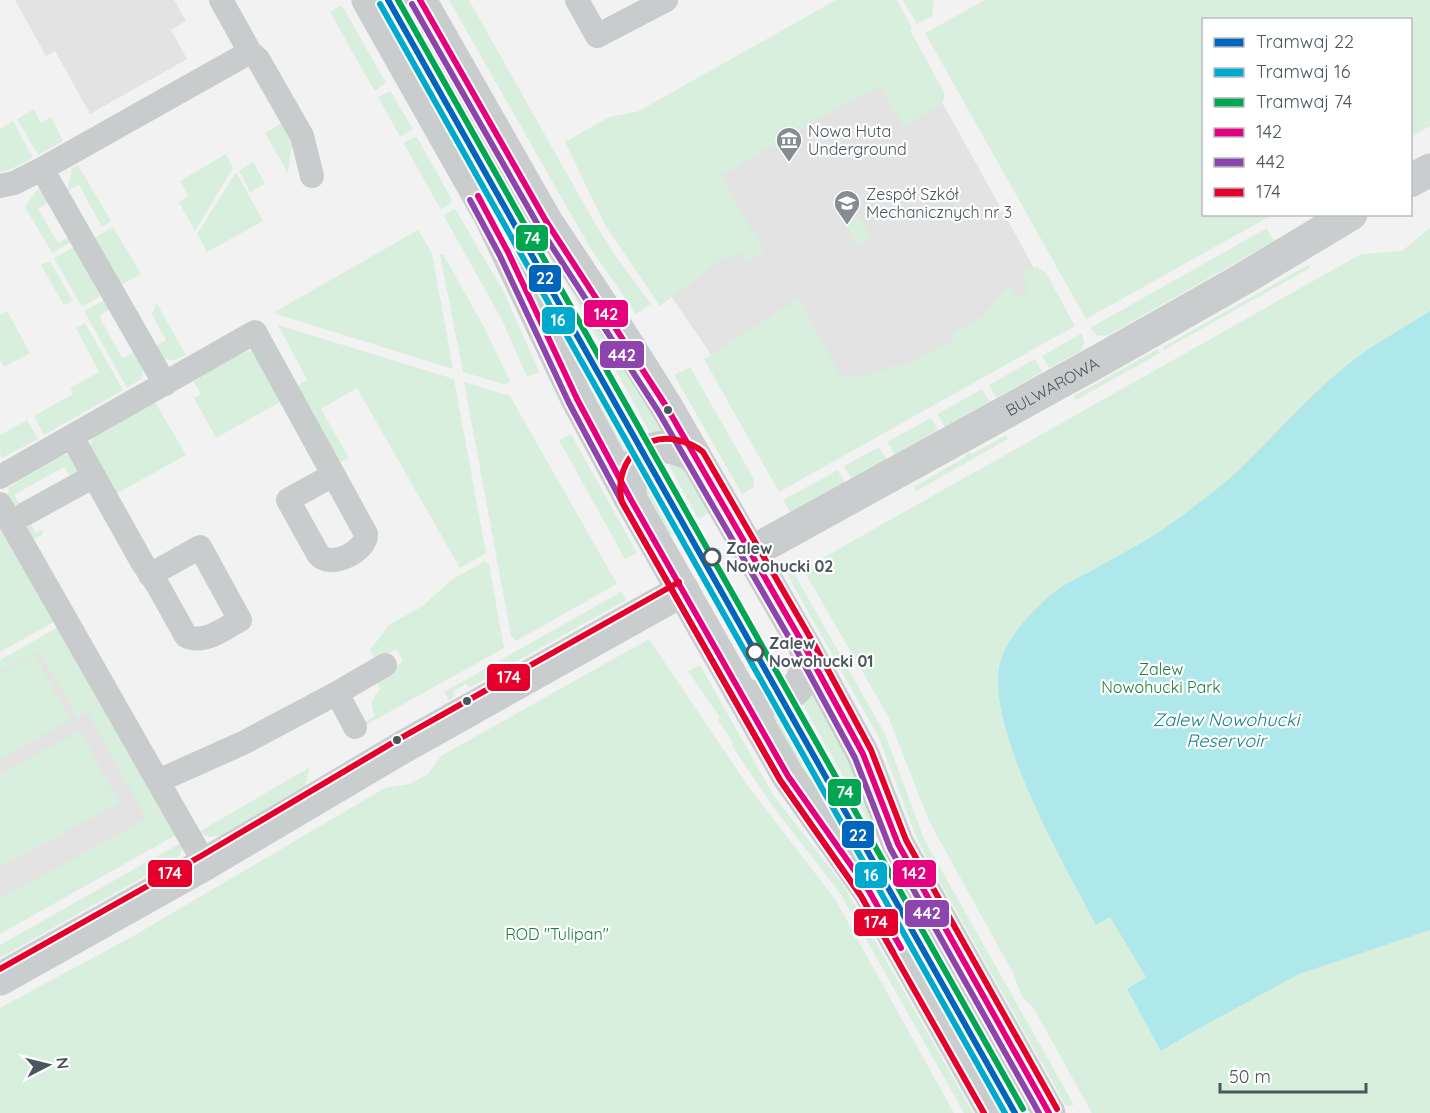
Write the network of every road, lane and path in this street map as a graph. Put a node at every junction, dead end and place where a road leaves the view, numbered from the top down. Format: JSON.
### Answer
{"nodes":[{"id":1,"x":221,"y":0,"type":"edge"},
{"id":2,"x":368,"y":0,"type":"edge"},
{"id":3,"x":420,"y":0,"type":"edge"},
{"id":4,"x":577,"y":0,"type":"edge"},
{"id":5,"x":666,"y":0,"type":"edge"},
{"id":6,"x":250,"y":52,"type":"junction"},
{"id":7,"x":42,"y":169,"type":"junction"},
{"id":8,"x":1430,"y":170,"type":"edge"},
{"id":9,"x":312,"y":176,"type":"dead end"},
{"id":10,"x":1412,"y":180,"type":"edge"},
{"id":11,"x":0,"y":186,"type":"edge"},
{"id":12,"x":1348,"y":216,"type":"edge"},
{"id":13,"x":165,"y":384,"type":"junction"},
{"id":14,"x":72,"y":437,"type":"junction"},
{"id":15,"x":695,"y":457,"type":"junction"},
{"id":16,"x":333,"y":475,"type":"dead end"},
{"id":17,"x":94,"y":476,"type":"junction"},
{"id":18,"x":0,"y":477,"type":"edge"},
{"id":19,"x":630,"y":498,"type":"junction"},
{"id":20,"x":0,"y":504,"type":"edge"},
{"id":21,"x":25,"y":514,"type":"dead end"},
{"id":22,"x":750,"y":553,"type":"junction"},
{"id":23,"x":150,"y":575,"type":"dead end"},
{"id":24,"x":682,"y":590,"type":"junction"},
{"id":25,"x":806,"y":649,"type":"junction"},
{"id":26,"x":385,"y":665,"type":"dead end"},
{"id":27,"x":740,"y":692,"type":"junction"},
{"id":28,"x":337,"y":693,"type":"junction"},
{"id":29,"x":356,"y":727,"type":"dead end"},
{"id":30,"x":158,"y":781,"type":"junction"},
{"id":31,"x":205,"y":864,"type":"junction"},
{"id":32,"x":0,"y":979,"type":"edge"},
{"id":33,"x":994,"y":1113,"type":"edge"},
{"id":34,"x":1048,"y":1113,"type":"edge"}],
"edges":[{"from":1,"to":6,"type":"street"},
{"from":2,"to":19,"type":"street"},
{"from":3,"to":15,"type":"street"},
{"from":4,"to":5,"type":"street"},
{"from":6,"to":7,"type":"street"},
{"from":6,"to":9,"type":"street"},
{"from":7,"to":11,"type":"street"},
{"from":7,"to":13,"type":"street"},
{"from":8,"to":10,"type":"street"},
{"from":12,"to":22,"type":"street","name":"BULWAROWA"},
{"from":13,"to":14,"type":"street"},
{"from":13,"to":16,"type":"street"},
{"from":14,"to":17,"type":"street"},
{"from":14,"to":18,"type":"street"},
{"from":15,"to":19,"type":"street"},
{"from":15,"to":22,"type":"street"},
{"from":17,"to":21,"type":"street"},
{"from":17,"to":23,"type":"street"},
{"from":19,"to":24,"type":"street"},
{"from":20,"to":30,"type":"street"},
{"from":22,"to":25,"type":"street"},
{"from":24,"to":27,"type":"street"},
{"from":24,"to":31,"type":"street"},
{"from":25,"to":27,"type":"street"},
{"from":25,"to":34,"type":"street"},
{"from":26,"to":28,"type":"street"},
{"from":27,"to":33,"type":"street"},
{"from":28,"to":29,"type":"street"},
{"from":28,"to":30,"type":"street"},
{"from":30,"to":31,"type":"street"},
{"from":31,"to":32,"type":"street"}]}
